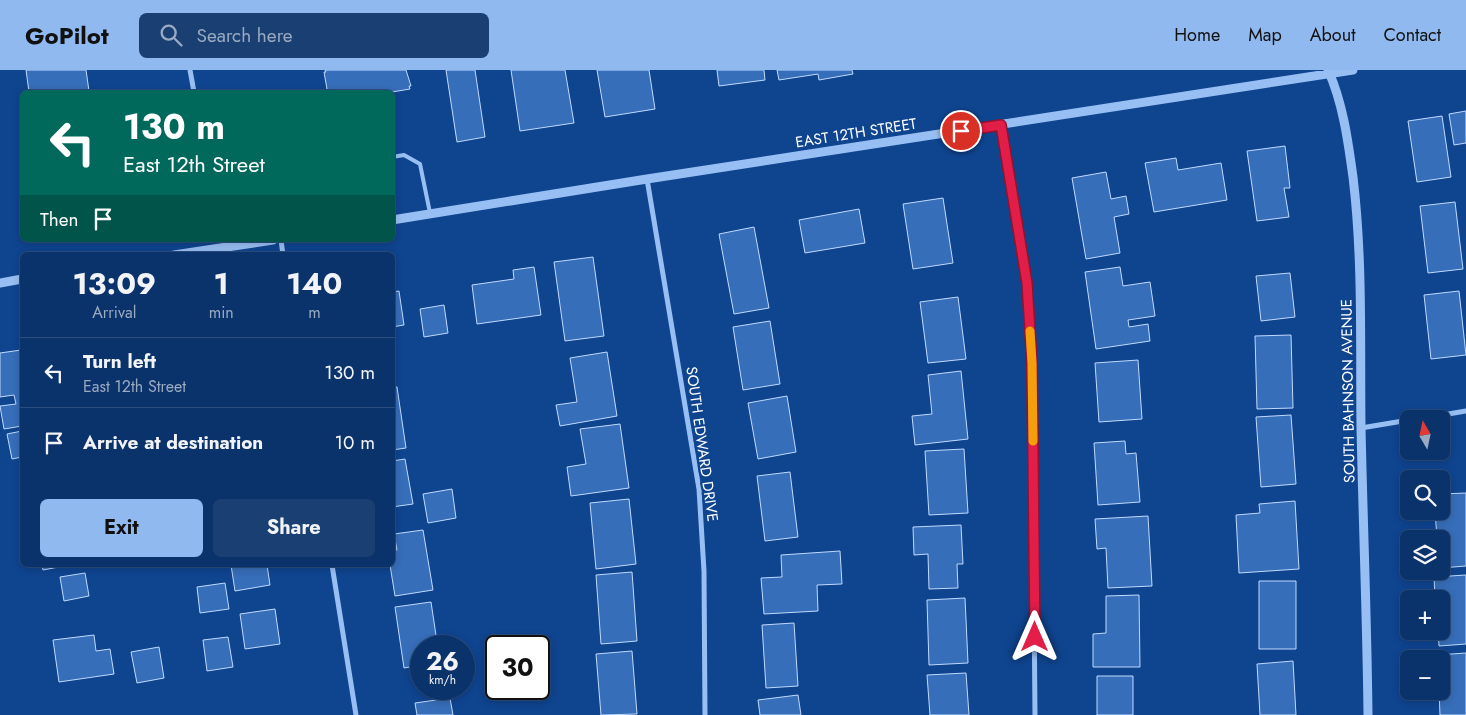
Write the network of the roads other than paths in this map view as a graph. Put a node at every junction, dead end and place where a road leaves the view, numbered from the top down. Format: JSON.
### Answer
{"nodes":[{"id":1,"x":190,"y":70,"type":"edge"},
{"id":2,"x":1353,"y":70,"type":"edge"},
{"id":3,"x":1328,"y":72,"type":"edge"},
{"id":4,"x":194,"y":90,"type":"edge"},
{"id":5,"x":1001,"y":125,"type":"junction"},
{"id":6,"x":395,"y":156,"type":"edge"},
{"id":7,"x":647,"y":179,"type":"junction"},
{"id":8,"x":430,"y":214,"type":"junction"},
{"id":9,"x":395,"y":220,"type":"edge"},
{"id":10,"x":246,"y":242,"type":"edge"},
{"id":11,"x":220,"y":244,"type":"edge"},
{"id":12,"x":187,"y":252,"type":"edge"},
{"id":13,"x":20,"y":280,"type":"edge"},
{"id":14,"x":0,"y":283,"type":"edge"},
{"id":15,"x":1466,"y":411,"type":"edge"},
{"id":16,"x":1450,"y":414,"type":"edge"},
{"id":17,"x":1400,"y":422,"type":"edge"},
{"id":18,"x":1362,"y":428,"type":"junction"},
{"id":19,"x":332,"y":567,"type":"edge"},
{"id":20,"x":356,"y":715,"type":"edge"},
{"id":21,"x":705,"y":715,"type":"edge"},
{"id":22,"x":1035,"y":715,"type":"edge"},
{"id":23,"x":1368,"y":715,"type":"edge"}],
"edges":[{"from":1,"to":4,"type":"street"},
{"from":2,"to":3,"type":"street","name":"EAST 12TH STREET"},
{"from":3,"to":5,"type":"street","name":"EAST 12TH STREET"},
{"from":3,"to":18,"type":"street","name":"SOUTH BAHNSON AVENUE"},
{"from":5,"to":7,"type":"street","name":"EAST 12TH STREET"},
{"from":5,"to":22,"type":"street"},
{"from":6,"to":8,"type":"lane"},
{"from":7,"to":8,"type":"street","name":"EAST 12TH STREET"},
{"from":7,"to":21,"type":"street","name":"SOUTH EDWARD DRIVE"},
{"from":8,"to":9,"type":"street","name":"EAST 12TH STREET"},
{"from":10,"to":11,"type":"street"},
{"from":11,"to":12,"type":"street"},
{"from":13,"to":14,"type":"street"},
{"from":15,"to":16,"type":"street"},
{"from":17,"to":18,"type":"street"},
{"from":18,"to":23,"type":"street","name":"SOUTH BAHNSON AVENUE"},
{"from":19,"to":20,"type":"street"}]}
